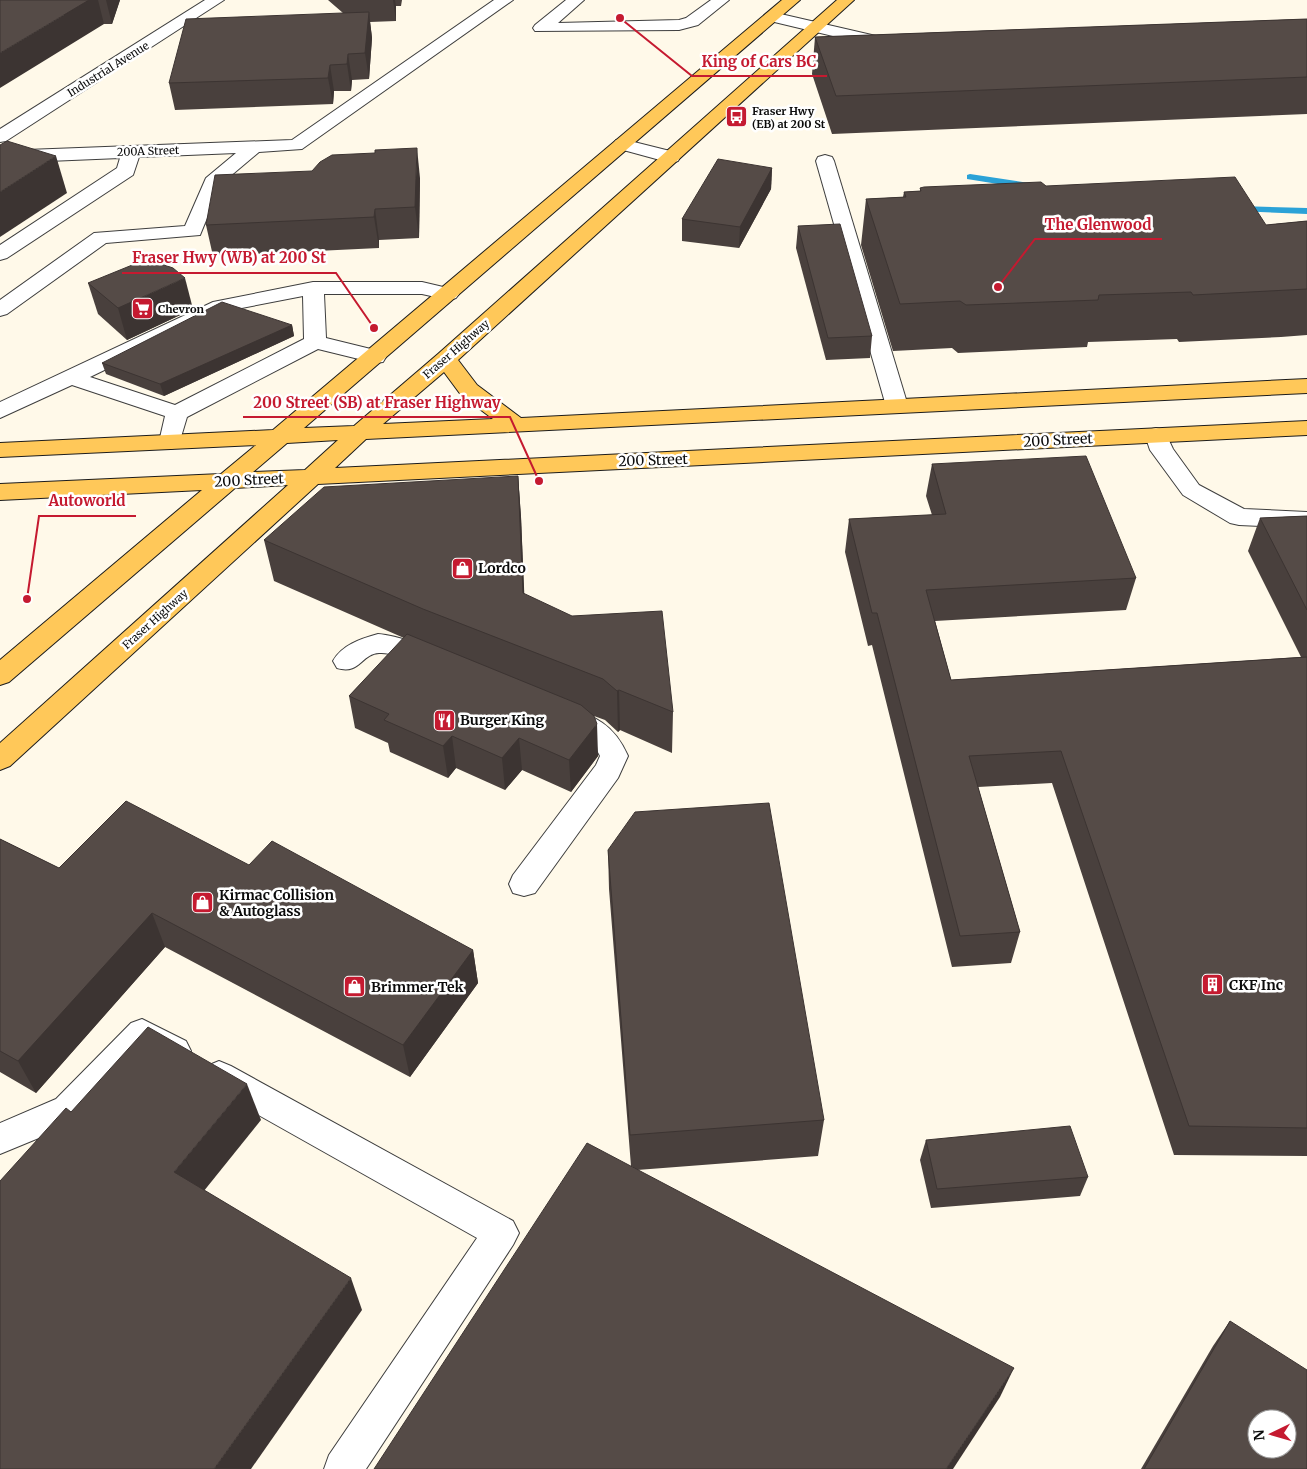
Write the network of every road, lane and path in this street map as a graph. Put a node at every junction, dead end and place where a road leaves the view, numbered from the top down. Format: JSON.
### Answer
{"nodes":[{"id":1,"x":216,"y":0,"type":"edge"},
{"id":2,"x":505,"y":0,"type":"edge"},
{"id":3,"x":576,"y":0,"type":"edge"},
{"id":4,"x":721,"y":0,"type":"edge"},
{"id":5,"x":792,"y":0,"type":"edge"},
{"id":6,"x":846,"y":0,"type":"edge"},
{"id":7,"x":772,"y":17,"type":"junction"},
{"id":8,"x":814,"y":28,"type":"junction"},
{"id":9,"x":894,"y":43,"type":"edge"},
{"id":10,"x":0,"y":137,"type":"edge"},
{"id":11,"x":622,"y":144,"type":"junction"},
{"id":12,"x":254,"y":147,"type":"junction"},
{"id":13,"x":131,"y":151,"type":"junction"},
{"id":14,"x":0,"y":156,"type":"edge"},
{"id":15,"x":25,"y":156,"type":"junction"},
{"id":16,"x":671,"y":157,"type":"junction"},
{"id":17,"x":825,"y":161,"type":"dead end"},
{"id":18,"x":126,"y":171,"type":"junction"},
{"id":19,"x":0,"y":254,"type":"edge"},
{"id":20,"x":313,"y":288,"type":"junction"},
{"id":21,"x":448,"y":294,"type":"junction"},
{"id":22,"x":0,"y":310,"type":"edge"},
{"id":23,"x":315,"y":342,"type":"junction"},
{"id":24,"x":375,"y":357,"type":"junction"},
{"id":25,"x":446,"y":359,"type":"junction"},
{"id":26,"x":69,"y":377,"type":"junction"},
{"id":27,"x":193,"y":382,"type":"edge"},
{"id":28,"x":1307,"y":386,"type":"edge"},
{"id":29,"x":214,"y":395,"type":"junction"},
{"id":30,"x":897,"y":406,"type":"junction"},
{"id":31,"x":0,"y":411,"type":"edge"},
{"id":32,"x":178,"y":413,"type":"junction"},
{"id":33,"x":516,"y":425,"type":"junction"},
{"id":34,"x":1307,"y":428,"type":"edge"},
{"id":35,"x":360,"y":433,"type":"junction"},
{"id":36,"x":1156,"y":435,"type":"junction"},
{"id":37,"x":281,"y":437,"type":"junction"},
{"id":38,"x":170,"y":442,"type":"junction"},
{"id":39,"x":0,"y":450,"type":"edge"},
{"id":40,"x":312,"y":477,"type":"junction"},
{"id":41,"x":228,"y":482,"type":"junction"},
{"id":42,"x":0,"y":492,"type":"edge"},
{"id":43,"x":1307,"y":520,"type":"edge"},
{"id":44,"x":346,"y":661,"type":"dead end"},
{"id":45,"x":458,"y":673,"type":"edge"},
{"id":46,"x":0,"y":675,"type":"edge"},
{"id":47,"x":539,"y":706,"type":"edge"},
{"id":48,"x":0,"y":759,"type":"edge"},
{"id":49,"x":524,"y":884,"type":"dead end"},
{"id":50,"x":0,"y":1140,"type":"edge"},
{"id":51,"x":342,"y":1469,"type":"edge"}],
"edges":[{"from":1,"to":10,"type":"street","name":"Industrial Avenue"},
{"from":2,"to":12,"type":"street","name":"200A Street"},
{"from":3,"to":4,"type":"street"},
{"from":5,"to":7,"type":"main road"},
{"from":6,"to":8,"type":"main road","name":"Fraser Highway"},
{"from":7,"to":8,"type":"street"},
{"from":7,"to":11,"type":"main road"},
{"from":8,"to":9,"type":"street"},
{"from":8,"to":16,"type":"main road","name":"Fraser Highway"},
{"from":11,"to":16,"type":"street"},
{"from":11,"to":21,"type":"main road"},
{"from":12,"to":13,"type":"street","name":"200A Street"},
{"from":12,"to":22,"type":"street"},
{"from":13,"to":15,"type":"street","name":"200A Street"},
{"from":13,"to":18,"type":"street"},
{"from":14,"to":15,"type":"street","name":"200A Street"},
{"from":15,"to":18,"type":"street"},
{"from":16,"to":25,"type":"main road","name":"Fraser Highway"},
{"from":17,"to":30,"type":"street"},
{"from":18,"to":19,"type":"street"},
{"from":20,"to":21,"type":"street"},
{"from":20,"to":23,"type":"street"},
{"from":20,"to":26,"type":"street"},
{"from":21,"to":24,"type":"main road"},
{"from":23,"to":24,"type":"street"},
{"from":23,"to":29,"type":"street"},
{"from":24,"to":37,"type":"main road"},
{"from":25,"to":33,"type":"main road"},
{"from":25,"to":35,"type":"main road","name":"Fraser Highway"},
{"from":26,"to":31,"type":"street"},
{"from":26,"to":32,"type":"street"},
{"from":27,"to":29,"type":"street"},
{"from":28,"to":30,"type":"main road"},
{"from":29,"to":32,"type":"street"},
{"from":30,"to":33,"type":"main road"},
{"from":32,"to":38,"type":"street"},
{"from":33,"to":35,"type":"main road"},
{"from":34,"to":36,"type":"main road","name":"200 Street"},
{"from":35,"to":37,"type":"main road"},
{"from":35,"to":40,"type":"main road","name":"Fraser Highway"},
{"from":36,"to":40,"type":"main road","name":"200 Street"},
{"from":36,"to":43,"type":"street"},
{"from":37,"to":38,"type":"main road"},
{"from":37,"to":41,"type":"main road"},
{"from":38,"to":39,"type":"main road"},
{"from":40,"to":41,"type":"main road","name":"200 Street"},
{"from":40,"to":48,"type":"main road","name":"Fraser Highway"},
{"from":41,"to":42,"type":"main road","name":"200 Street"},
{"from":41,"to":46,"type":"main road"},
{"from":44,"to":45,"type":"street"},
{"from":47,"to":49,"type":"street"},
{"from":50,"to":51,"type":"street"}]}
